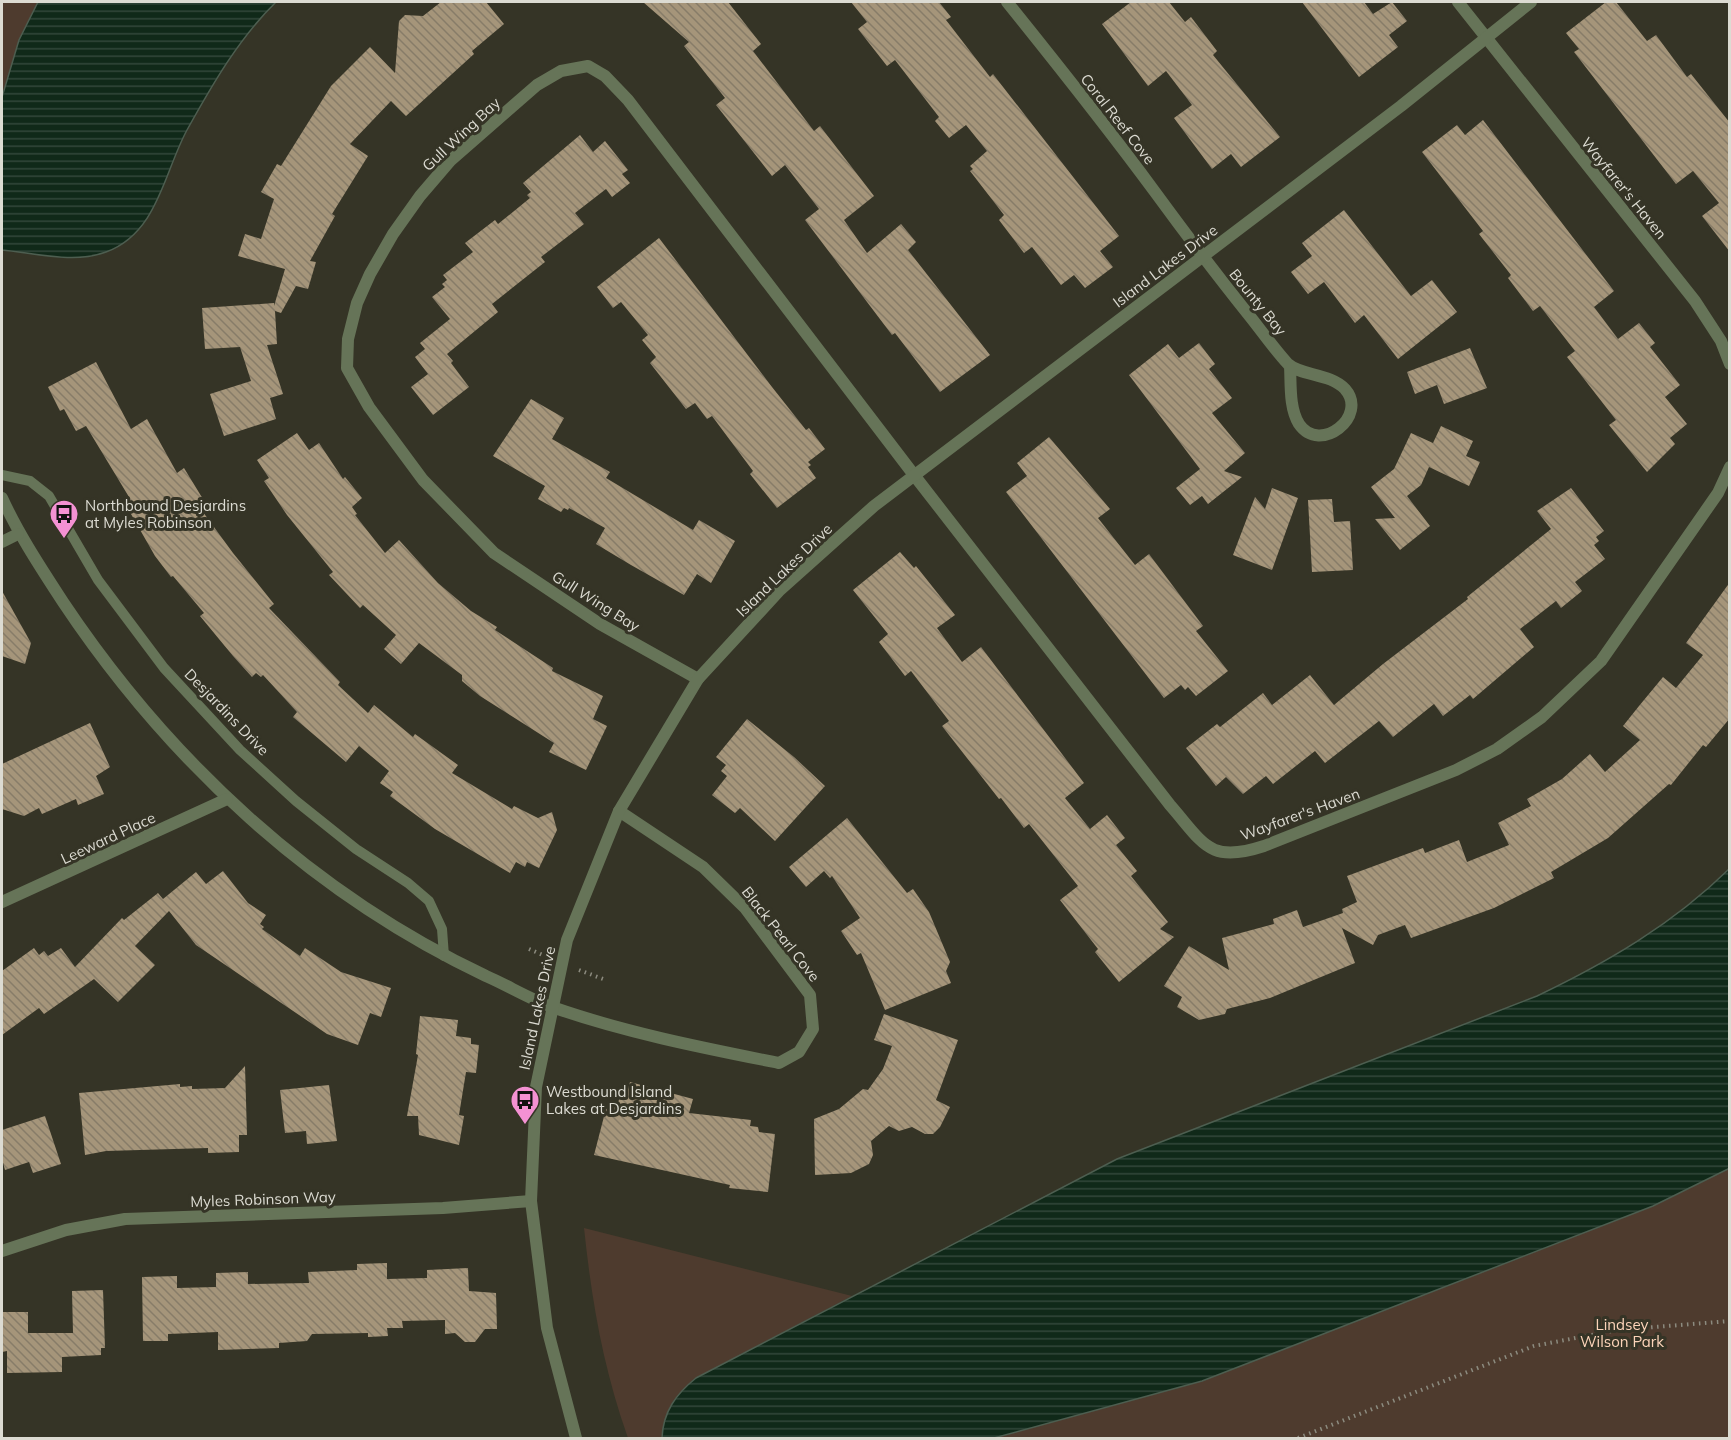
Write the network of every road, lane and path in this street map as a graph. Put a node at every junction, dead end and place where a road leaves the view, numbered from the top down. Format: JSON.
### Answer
{"nodes":[{"id":1,"x":1007,"y":2,"type":"edge"},
{"id":2,"x":1458,"y":2,"type":"edge"},
{"id":3,"x":1531,"y":2,"type":"edge"},
{"id":4,"x":1485,"y":37,"type":"junction"},
{"id":5,"x":1202,"y":258,"type":"junction"},
{"id":6,"x":1730,"y":364,"type":"edge"},
{"id":7,"x":1290,"y":366,"type":"junction"},
{"id":8,"x":1730,"y":467,"type":"edge"},
{"id":9,"x":2,"y":475,"type":"edge"},
{"id":10,"x":914,"y":475,"type":"junction"},
{"id":11,"x":2,"y":498,"type":"edge"},
{"id":12,"x":18,"y":534,"type":"junction"},
{"id":13,"x":2,"y":542,"type":"edge"},
{"id":14,"x":698,"y":679,"type":"junction"},
{"id":15,"x":227,"y":799,"type":"junction"},
{"id":16,"x":620,"y":811,"type":"junction"},
{"id":17,"x":2,"y":902,"type":"edge"},
{"id":18,"x":444,"y":956,"type":"junction"},
{"id":19,"x":552,"y":1007,"type":"junction"},
{"id":20,"x":531,"y":1201,"type":"junction"},
{"id":21,"x":2,"y":1251,"type":"edge"},
{"id":22,"x":1730,"y":1321,"type":"edge"},
{"id":23,"x":576,"y":1438,"type":"edge"},
{"id":24,"x":1298,"y":1438,"type":"edge"}],
"edges":[{"from":1,"to":5,"type":"street","name":"Coral Reef Cove"},
{"from":2,"to":4,"type":"street"},
{"from":3,"to":4,"type":"street","name":"Island Lakes Drive"},
{"from":4,"to":5,"type":"street","name":"Island Lakes Drive"},
{"from":4,"to":6,"type":"street","name":"Wayfarer's Haven"},
{"from":5,"to":7,"type":"street","name":"Bounty Bay"},
{"from":5,"to":10,"type":"street","name":"Island Lakes Drive"},
{"from":7,"to":7,"type":"street"},
{"from":8,"to":10,"type":"street","name":"Wayfarer's Haven"},
{"from":9,"to":18,"type":"lane","name":"Desjardins Drive"},
{"from":10,"to":14,"type":"street","name":"Island Lakes Drive"},
{"from":10,"to":14,"type":"street","name":"Gull Wing Bay"},
{"from":11,"to":12,"type":"street"},
{"from":12,"to":13,"type":"street"},
{"from":12,"to":15,"type":"street"},
{"from":14,"to":16,"type":"street","name":"Island Lakes Drive"},
{"from":15,"to":17,"type":"street","name":"Leeward Place"},
{"from":15,"to":18,"type":"street"},
{"from":16,"to":19,"type":"street","name":"Island Lakes Drive"},
{"from":16,"to":19,"type":"street","name":"Black Pearl Cove"},
{"from":18,"to":19,"type":"street"},
{"from":19,"to":20,"type":"street","name":"Island Lakes Drive"},
{"from":20,"to":21,"type":"street","name":"Myles Robinson Way"},
{"from":20,"to":23,"type":"street","name":"Island Lakes Drive"},
{"from":22,"to":24,"type":"path"}]}
